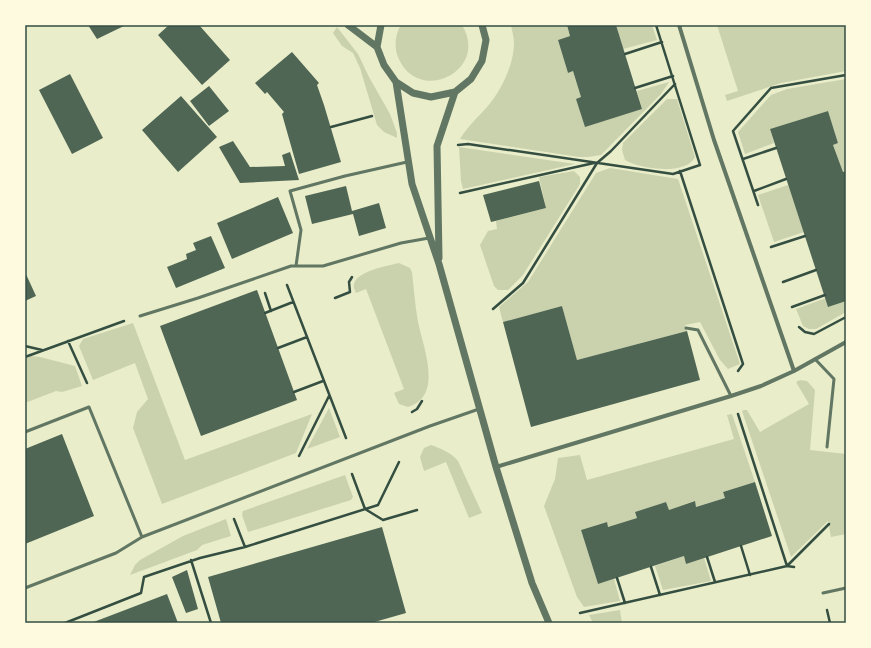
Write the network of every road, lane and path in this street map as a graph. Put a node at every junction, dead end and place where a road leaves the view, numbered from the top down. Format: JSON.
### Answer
{"nodes":[{"id":1,"x":348,"y":25,"type":"edge"},
{"id":2,"x":381,"y":25,"type":"edge"},
{"id":3,"x":482,"y":25,"type":"edge"},
{"id":4,"x":656,"y":25,"type":"edge"},
{"id":5,"x":679,"y":25,"type":"edge"},
{"id":6,"x":662,"y":42,"type":"junction"},
{"id":7,"x":377,"y":47,"type":"junction"},
{"id":8,"x":625,"y":54,"type":"dead end"},
{"id":9,"x":846,"y":75,"type":"edge"},
{"id":10,"x":673,"y":76,"type":"junction"},
{"id":11,"x":695,"y":77,"type":"junction"},
{"id":12,"x":396,"y":82,"type":"junction"},
{"id":13,"x":675,"y":84,"type":"junction"},
{"id":14,"x":635,"y":88,"type":"dead end"},
{"id":15,"x":455,"y":92,"type":"junction"},
{"id":16,"x":372,"y":116,"type":"dead end"},
{"id":17,"x":331,"y":127,"type":"dead end"},
{"id":18,"x":452,"y":145,"type":"dead end"},
{"id":19,"x":776,"y":148,"type":"dead end"},
{"id":20,"x":743,"y":160,"type":"junction"},
{"id":21,"x":409,"y":162,"type":"junction"},
{"id":22,"x":597,"y":163,"type":"junction"},
{"id":23,"x":680,"y":171,"type":"junction"},
{"id":24,"x":786,"y":179,"type":"dead end"},
{"id":25,"x":754,"y":191,"type":"junction"},
{"id":26,"x":460,"y":193,"type":"dead end"},
{"id":27,"x":760,"y":212,"type":"dead end"},
{"id":28,"x":806,"y":236,"type":"dead end"},
{"id":29,"x":429,"y":238,"type":"junction"},
{"id":30,"x":769,"y":240,"type":"dead end"},
{"id":31,"x":439,"y":264,"type":"junction"},
{"id":32,"x":296,"y":266,"type":"junction"},
{"id":33,"x":816,"y":270,"type":"dead end"},
{"id":34,"x":781,"y":275,"type":"dead end"},
{"id":35,"x":783,"y":282,"type":"junction"},
{"id":36,"x":286,"y":283,"type":"dead end"},
{"id":37,"x":785,"y":288,"type":"dead end"},
{"id":38,"x":350,"y":292,"type":"dead end"},
{"id":39,"x":825,"y":295,"type":"dead end"},
{"id":40,"x":335,"y":298,"type":"dead end"},
{"id":41,"x":789,"y":301,"type":"dead end"},
{"id":42,"x":293,"y":302,"type":"junction"},
{"id":43,"x":791,"y":307,"type":"junction"},
{"id":44,"x":493,"y":309,"type":"dead end"},
{"id":45,"x":265,"y":313,"type":"dead end"},
{"id":46,"x":793,"y":314,"type":"dead end"},
{"id":47,"x":140,"y":316,"type":"joint"},
{"id":48,"x":846,"y":317,"type":"edge"},
{"id":49,"x":797,"y":326,"type":"dead end"},
{"id":50,"x":686,"y":328,"type":"dead end"},
{"id":51,"x":307,"y":337,"type":"junction"},
{"id":52,"x":68,"y":341,"type":"junction"},
{"id":53,"x":846,"y":342,"type":"edge"},
{"id":54,"x":25,"y":346,"type":"edge"},
{"id":55,"x":278,"y":348,"type":"dead end"},
{"id":56,"x":43,"y":350,"type":"junction"},
{"id":57,"x":25,"y":357,"type":"edge"},
{"id":58,"x":815,"y":359,"type":"junction"},
{"id":59,"x":794,"y":370,"type":"junction"},
{"id":60,"x":734,"y":371,"type":"dead end"},
{"id":61,"x":323,"y":381,"type":"junction"},
{"id":62,"x":87,"y":383,"type":"dead end"},
{"id":63,"x":294,"y":392,"type":"dead end"},
{"id":64,"x":329,"y":395,"type":"junction"},
{"id":65,"x":731,"y":396,"type":"junction"},
{"id":66,"x":422,"y":401,"type":"dead end"},
{"id":67,"x":479,"y":409,"type":"junction"},
{"id":68,"x":409,"y":414,"type":"dead end"},
{"id":69,"x":25,"y":432,"type":"edge"},
{"id":70,"x":346,"y":438,"type":"dead end"},
{"id":71,"x":827,"y":447,"type":"dead end"},
{"id":72,"x":298,"y":456,"type":"dead end"},
{"id":73,"x":399,"y":462,"type":"dead end"},
{"id":74,"x":496,"y":468,"type":"junction"},
{"id":75,"x":351,"y":472,"type":"dead end"},
{"id":76,"x":365,"y":509,"type":"junction"},
{"id":77,"x":417,"y":510,"type":"dead end"},
{"id":78,"x":233,"y":514,"type":"dead end"},
{"id":79,"x":829,"y":524,"type":"dead end"},
{"id":80,"x":142,"y":537,"type":"junction"},
{"id":81,"x":741,"y":546,"type":"dead end"},
{"id":82,"x":244,"y":547,"type":"junction"},
{"id":83,"x":707,"y":557,"type":"dead end"},
{"id":84,"x":191,"y":560,"type":"junction"},
{"id":85,"x":786,"y":566,"type":"junction"},
{"id":86,"x":651,"y":567,"type":"dead end"},
{"id":87,"x":794,"y":567,"type":"dead end"},
{"id":88,"x":750,"y":574,"type":"junction"},
{"id":89,"x":618,"y":578,"type":"dead end"},
{"id":90,"x":715,"y":582,"type":"junction"},
{"id":91,"x":25,"y":588,"type":"edge"},
{"id":92,"x":846,"y":588,"type":"edge"},
{"id":93,"x":823,"y":593,"type":"dead end"},
{"id":94,"x":660,"y":595,"type":"junction"},
{"id":95,"x":624,"y":603,"type":"junction"},
{"id":96,"x":580,"y":613,"type":"dead end"},
{"id":97,"x":65,"y":623,"type":"edge"},
{"id":98,"x":211,"y":623,"type":"edge"},
{"id":99,"x":549,"y":623,"type":"edge"}],
"edges":[{"from":1,"to":7,"type":"street"},
{"from":2,"to":7,"type":"street"},
{"from":3,"to":15,"type":"street"},
{"from":4,"to":6,"type":"path"},
{"from":5,"to":11,"type":"street"},
{"from":6,"to":8,"type":"path"},
{"from":6,"to":10,"type":"path"},
{"from":7,"to":12,"type":"street"},
{"from":9,"to":20,"type":"path"},
{"from":10,"to":13,"type":"path"},
{"from":10,"to":14,"type":"path"},
{"from":11,"to":13,"type":"path"},
{"from":11,"to":59,"type":"street"},
{"from":12,"to":15,"type":"street"},
{"from":12,"to":21,"type":"street"},
{"from":13,"to":22,"type":"path"},
{"from":13,"to":23,"type":"path"},
{"from":15,"to":31,"type":"street"},
{"from":16,"to":17,"type":"path"},
{"from":18,"to":22,"type":"path"},
{"from":19,"to":20,"type":"path"},
{"from":20,"to":25,"type":"path"},
{"from":21,"to":29,"type":"street"},
{"from":21,"to":32,"type":"lane"},
{"from":22,"to":23,"type":"path"},
{"from":22,"to":26,"type":"path"},
{"from":22,"to":44,"type":"path"},
{"from":23,"to":60,"type":"path"},
{"from":24,"to":25,"type":"path"},
{"from":25,"to":27,"type":"path"},
{"from":28,"to":30,"type":"path"},
{"from":29,"to":31,"type":"street"},
{"from":29,"to":32,"type":"lane"},
{"from":31,"to":67,"type":"street"},
{"from":32,"to":47,"type":"lane"},
{"from":33,"to":35,"type":"path"},
{"from":34,"to":35,"type":"path"},
{"from":35,"to":37,"type":"path"},
{"from":36,"to":42,"type":"path"},
{"from":38,"to":40,"type":"path"},
{"from":39,"to":43,"type":"path"},
{"from":41,"to":43,"type":"path"},
{"from":42,"to":45,"type":"path"},
{"from":42,"to":51,"type":"path"},
{"from":43,"to":46,"type":"path"},
{"from":47,"to":52,"type":"path"},
{"from":48,"to":49,"type":"path"},
{"from":50,"to":65,"type":"lane"},
{"from":51,"to":55,"type":"path"},
{"from":51,"to":61,"type":"path"},
{"from":52,"to":56,"type":"path"},
{"from":52,"to":62,"type":"path"},
{"from":53,"to":58,"type":"street"},
{"from":54,"to":56,"type":"path"},
{"from":56,"to":57,"type":"path"},
{"from":58,"to":59,"type":"street"},
{"from":58,"to":71,"type":"lane"},
{"from":59,"to":65,"type":"street"},
{"from":61,"to":63,"type":"path"},
{"from":61,"to":64,"type":"path"},
{"from":64,"to":70,"type":"path"},
{"from":64,"to":72,"type":"path"},
{"from":65,"to":74,"type":"street"},
{"from":65,"to":85,"type":"path"},
{"from":66,"to":68,"type":"path"},
{"from":67,"to":74,"type":"street"},
{"from":67,"to":80,"type":"lane"},
{"from":69,"to":80,"type":"lane"},
{"from":73,"to":76,"type":"path"},
{"from":74,"to":99,"type":"street"},
{"from":75,"to":76,"type":"path"},
{"from":76,"to":77,"type":"path"},
{"from":76,"to":82,"type":"path"},
{"from":78,"to":82,"type":"path"},
{"from":79,"to":85,"type":"path"},
{"from":80,"to":91,"type":"lane"},
{"from":81,"to":88,"type":"path"},
{"from":82,"to":84,"type":"path"},
{"from":83,"to":90,"type":"path"},
{"from":84,"to":97,"type":"path"},
{"from":84,"to":98,"type":"path"},
{"from":85,"to":87,"type":"path"},
{"from":85,"to":88,"type":"path"},
{"from":86,"to":94,"type":"path"},
{"from":88,"to":90,"type":"path"},
{"from":89,"to":95,"type":"path"},
{"from":90,"to":94,"type":"path"},
{"from":92,"to":93,"type":"lane"},
{"from":94,"to":95,"type":"path"},
{"from":95,"to":96,"type":"path"}]}
